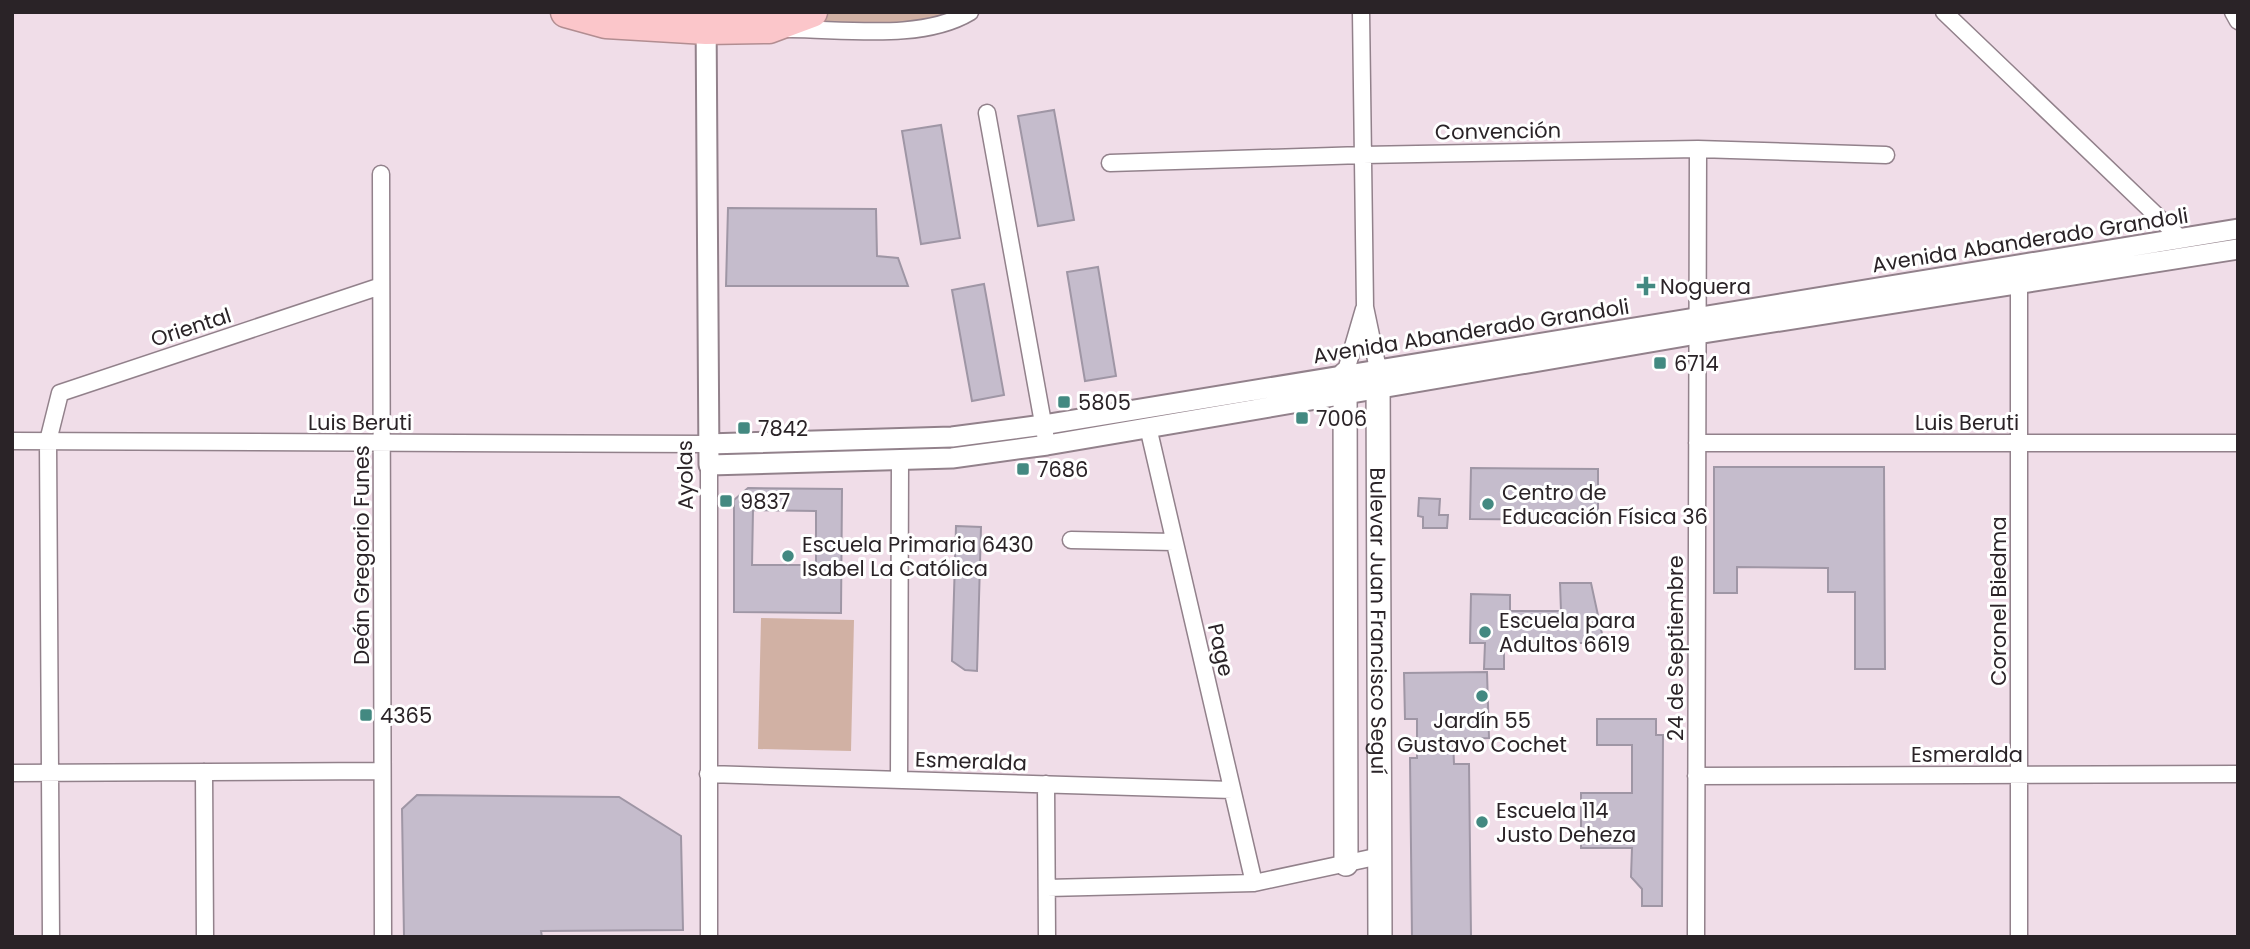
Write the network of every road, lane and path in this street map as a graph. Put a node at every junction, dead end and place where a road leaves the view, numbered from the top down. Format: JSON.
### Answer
{"nodes":[{"id":1,"x":566,"y":12,"type":"edge"},
{"id":2,"x":812,"y":12,"type":"edge"},
{"id":3,"x":970,"y":12,"type":"edge"},
{"id":4,"x":1362,"y":12,"type":"edge"},
{"id":5,"x":2233,"y":12,"type":"edge"},
{"id":6,"x":1954,"y":15,"type":"edge"},
{"id":7,"x":706,"y":21,"type":"edge"},
{"id":8,"x":2238,"y":21,"type":"edge"},
{"id":9,"x":769,"y":29,"type":"junction"},
{"id":10,"x":987,"y":113,"type":"dead end"},
{"id":11,"x":1698,"y":149,"type":"junction"},
{"id":12,"x":1363,"y":155,"type":"junction"},
{"id":13,"x":1886,"y":155,"type":"dead end"},
{"id":14,"x":1110,"y":163,"type":"dead end"},
{"id":15,"x":381,"y":174,"type":"dead end"},
{"id":16,"x":2238,"y":229,"type":"edge"},
{"id":17,"x":2180,"y":239,"type":"junction"},
{"id":18,"x":2238,"y":249,"type":"edge"},
{"id":19,"x":2019,"y":274,"type":"junction"},
{"id":20,"x":381,"y":286,"type":"junction"},
{"id":21,"x":1364,"y":307,"type":"junction"},
{"id":22,"x":1697,"y":326,"type":"junction"},
{"id":23,"x":1378,"y":378,"type":"junction"},
{"id":24,"x":1346,"y":384,"type":"junction"},
{"id":25,"x":1043,"y":425,"type":"junction"},
{"id":26,"x":1148,"y":426,"type":"junction"},
{"id":27,"x":48,"y":440,"type":"junction"},
{"id":28,"x":12,"y":441,"type":"edge"},
{"id":29,"x":382,"y":443,"type":"junction"},
{"id":30,"x":1697,"y":443,"type":"junction"},
{"id":31,"x":2019,"y":443,"type":"junction"},
{"id":32,"x":2238,"y":443,"type":"edge"},
{"id":33,"x":707,"y":444,"type":"junction"},
{"id":34,"x":1047,"y":445,"type":"junction"},
{"id":35,"x":900,"y":459,"type":"junction"},
{"id":36,"x":709,"y":465,"type":"junction"},
{"id":37,"x":1071,"y":540,"type":"dead end"},
{"id":38,"x":1174,"y":542,"type":"junction"},
{"id":39,"x":382,"y":771,"type":"junction"},
{"id":40,"x":12,"y":772,"type":"edge"},
{"id":41,"x":50,"y":772,"type":"junction"},
{"id":42,"x":204,"y":772,"type":"junction"},
{"id":43,"x":708,"y":774,"type":"junction"},
{"id":44,"x":2238,"y":774,"type":"edge"},
{"id":45,"x":2019,"y":775,"type":"junction"},
{"id":46,"x":1696,"y":776,"type":"junction"},
{"id":47,"x":899,"y":780,"type":"junction"},
{"id":48,"x":1046,"y":784,"type":"junction"},
{"id":49,"x":1232,"y":789,"type":"junction"},
{"id":50,"x":1380,"y":856,"type":"junction"},
{"id":51,"x":1346,"y":864,"type":"junction"},
{"id":52,"x":1254,"y":883,"type":"junction"},
{"id":53,"x":1047,"y":888,"type":"junction"},
{"id":54,"x":51,"y":937,"type":"edge"},
{"id":55,"x":205,"y":937,"type":"edge"},
{"id":56,"x":383,"y":937,"type":"edge"},
{"id":57,"x":709,"y":937,"type":"edge"},
{"id":58,"x":1047,"y":937,"type":"edge"},
{"id":59,"x":1380,"y":937,"type":"edge"},
{"id":60,"x":1696,"y":937,"type":"edge"},
{"id":61,"x":2019,"y":937,"type":"edge"}],
"edges":[{"from":1,"to":7,"type":"highway"},
{"from":2,"to":9,"type":"highway"},
{"from":3,"to":9,"type":"street"},
{"from":4,"to":12,"type":"street","name":"Bulevar Juan Francisco Seguí"},
{"from":5,"to":8,"type":"street"},
{"from":6,"to":17,"type":"street"},
{"from":7,"to":9,"type":"highway"},
{"from":7,"to":33,"type":"street","name":"Ayolas"},
{"from":10,"to":25,"type":"street"},
{"from":11,"to":12,"type":"street","name":"Convención"},
{"from":11,"to":13,"type":"street","name":"Convención"},
{"from":11,"to":22,"type":"street","name":"24 de Septiembre"},
{"from":12,"to":14,"type":"street","name":"Convención"},
{"from":12,"to":21,"type":"street","name":"Bulevar Juan Francisco Seguí"},
{"from":15,"to":20,"type":"street","name":"Deán Gregorio Funes"},
{"from":16,"to":17,"type":"street","name":"Avenida Abanderado Grandoli"},
{"from":17,"to":19,"type":"street","name":"Avenida Abanderado Grandoli"},
{"from":18,"to":19,"type":"street","name":"Avenida Abanderado Grandoli"},
{"from":19,"to":22,"type":"street","name":"Avenida Abanderado Grandoli"},
{"from":19,"to":31,"type":"street","name":"Coronel Biedma"},
{"from":20,"to":27,"type":"street","name":"Oriental"},
{"from":20,"to":29,"type":"street","name":"Deán Gregorio Funes"},
{"from":21,"to":23,"type":"street","name":"Bulevar Juan Francisco Seguí"},
{"from":21,"to":24,"type":"street","name":"Bulevar Juan Francisco Seguí"},
{"from":22,"to":23,"type":"street","name":"Avenida Abanderado Grandoli"},
{"from":22,"to":30,"type":"street","name":"24 de Septiembre"},
{"from":23,"to":24,"type":"street","name":"Avenida Abanderado Grandoli"},
{"from":23,"to":50,"type":"main road","name":"Bulevar Juan Francisco Seguí"},
{"from":24,"to":25,"type":"street","name":"Avenida Abanderado Grandoli"},
{"from":24,"to":26,"type":"street","name":"Avenida Abanderado Grandoli"},
{"from":24,"to":51,"type":"main road","name":"Bulevar Juan Francisco Seguí"},
{"from":25,"to":33,"type":"street","name":"Avenida Abanderado Grandoli"},
{"from":25,"to":34,"type":"street"},
{"from":26,"to":34,"type":"street","name":"Avenida Abanderado Grandoli"},
{"from":26,"to":38,"type":"street","name":"Page"},
{"from":27,"to":28,"type":"street","name":"Luis Beruti"},
{"from":27,"to":29,"type":"street","name":"Luis Beruti"},
{"from":27,"to":41,"type":"street"},
{"from":29,"to":33,"type":"street","name":"Luis Beruti"},
{"from":29,"to":39,"type":"street","name":"Deán Gregorio Funes"},
{"from":30,"to":31,"type":"street","name":"Luis Beruti"},
{"from":30,"to":46,"type":"street","name":"24 de Septiembre"},
{"from":31,"to":32,"type":"street","name":"Luis Beruti"},
{"from":31,"to":45,"type":"street","name":"Coronel Biedma"},
{"from":33,"to":36,"type":"street","name":"Ayolas"},
{"from":34,"to":35,"type":"street","name":"Avenida Abanderado Grandoli"},
{"from":35,"to":36,"type":"street","name":"Avenida Abanderado Grandoli"},
{"from":35,"to":47,"type":"street"},
{"from":36,"to":43,"type":"street","name":"Ayolas"},
{"from":37,"to":38,"type":"street"},
{"from":38,"to":49,"type":"street","name":"Page"},
{"from":39,"to":42,"type":"street"},
{"from":39,"to":56,"type":"street","name":"Deán Gregorio Funes"},
{"from":40,"to":41,"type":"street"},
{"from":41,"to":42,"type":"street"},
{"from":41,"to":54,"type":"street"},
{"from":42,"to":55,"type":"street"},
{"from":43,"to":47,"type":"street","name":"Esmeralda"},
{"from":43,"to":57,"type":"street","name":"Ayolas"},
{"from":44,"to":45,"type":"street","name":"Esmeralda"},
{"from":45,"to":46,"type":"street","name":"Esmeralda"},
{"from":45,"to":61,"type":"street","name":"Coronel Biedma"},
{"from":46,"to":60,"type":"street","name":"24 de Septiembre"},
{"from":47,"to":48,"type":"street","name":"Esmeralda"},
{"from":48,"to":49,"type":"street","name":"Esmeralda"},
{"from":48,"to":53,"type":"street"},
{"from":49,"to":52,"type":"street","name":"Page"},
{"from":50,"to":51,"type":"street"},
{"from":50,"to":59,"type":"main road","name":"Bulevar Juan Francisco Seguí"},
{"from":51,"to":52,"type":"street"},
{"from":52,"to":53,"type":"street"},
{"from":53,"to":58,"type":"street"}]}
